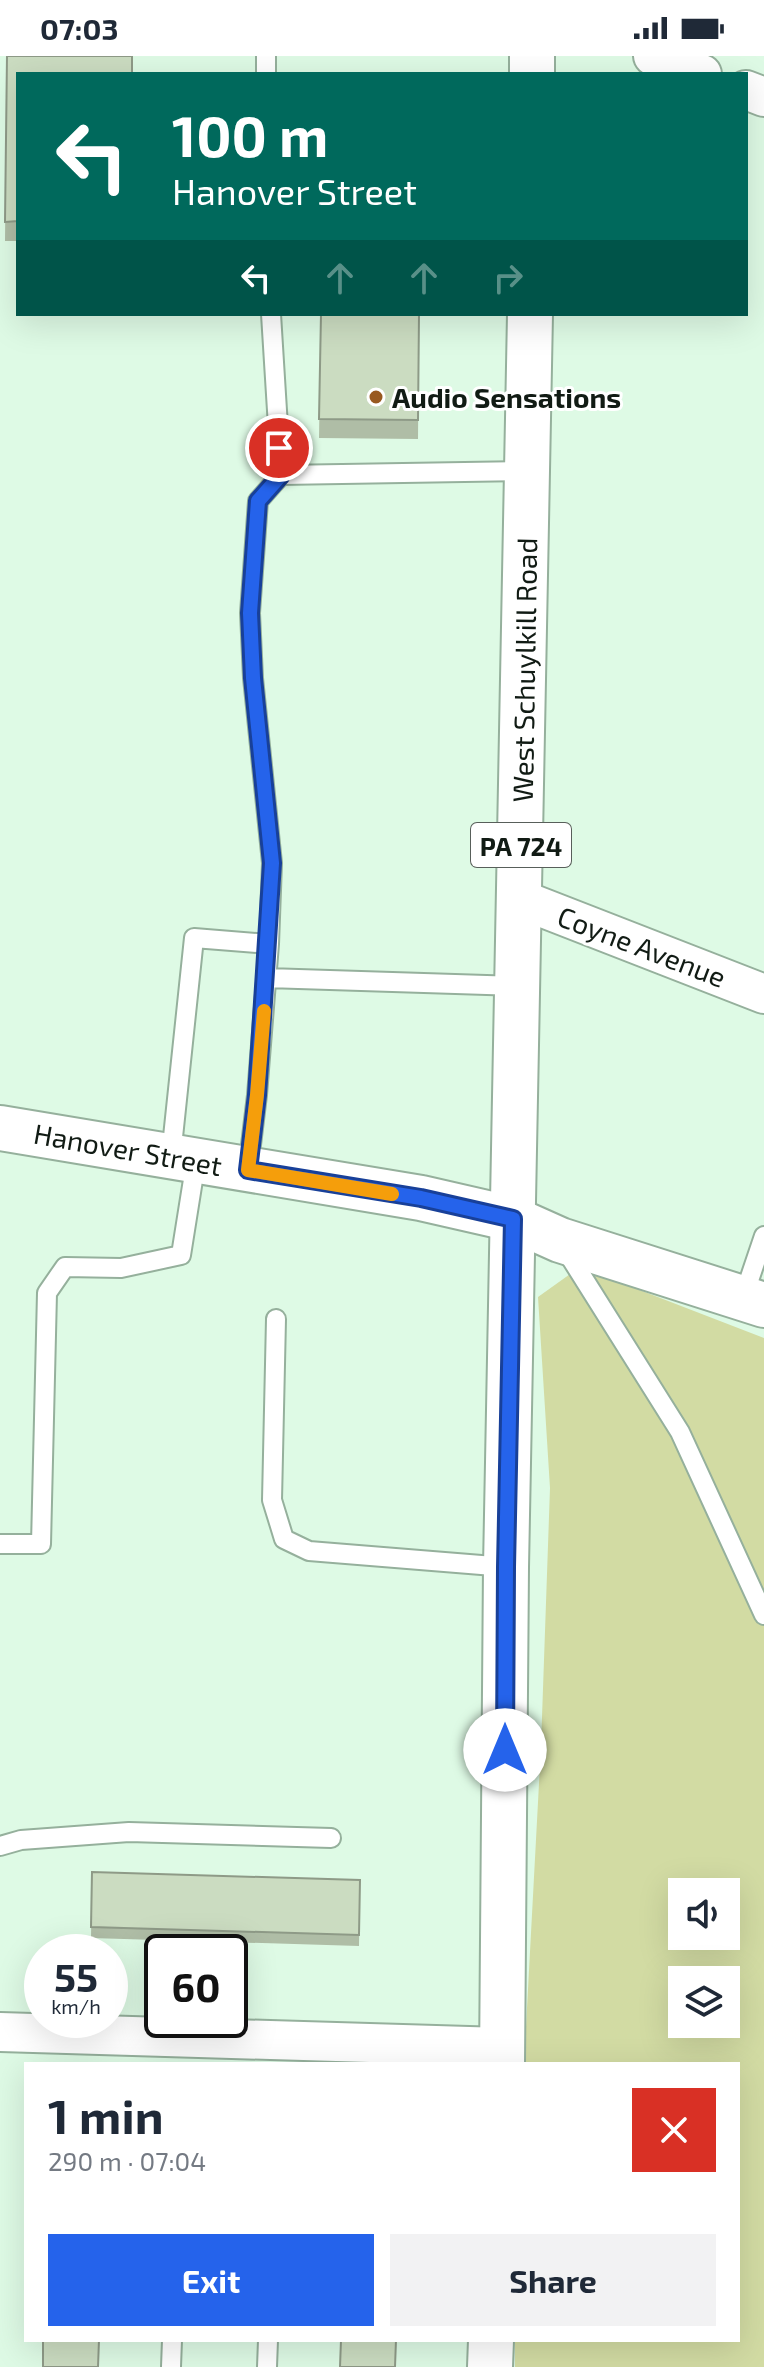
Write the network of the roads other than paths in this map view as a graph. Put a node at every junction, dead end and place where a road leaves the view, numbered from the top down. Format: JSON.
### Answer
{"nodes":[{"id":1,"x":653,"y":56,"type":"edge"},
{"id":2,"x":697,"y":72,"type":"edge"},
{"id":3,"x":271,"y":316,"type":"edge"},
{"id":4,"x":530,"y":316,"type":"edge"},
{"id":5,"x":528,"y":471,"type":"junction"},
{"id":6,"x":281,"y":475,"type":"junction"},
{"id":7,"x":520,"y":899,"type":"junction"},
{"id":8,"x":269,"y":944,"type":"junction"},
{"id":9,"x":267,"y":978,"type":"junction"},
{"id":10,"x":518,"y":986,"type":"junction"},
{"id":11,"x":764,"y":994,"type":"edge"},
{"id":12,"x":0,"y":1128,"type":"edge"},
{"id":13,"x":184,"y":1159,"type":"junction"},
{"id":14,"x":248,"y":1170,"type":"junction"},
{"id":15,"x":513,"y":1219,"type":"junction"},
{"id":16,"x":764,"y":1236,"type":"edge"},
{"id":17,"x":560,"y":1240,"type":"junction"},
{"id":18,"x":753,"y":1302,"type":"edge"},
{"id":19,"x":276,"y":1319,"type":"dead end"},
{"id":20,"x":0,"y":1544,"type":"edge"},
{"id":21,"x":506,"y":1567,"type":"junction"},
{"id":22,"x":764,"y":1615,"type":"edge"},
{"id":23,"x":331,"y":1838,"type":"dead end"},
{"id":24,"x":0,"y":1846,"type":"edge"},
{"id":25,"x":0,"y":2032,"type":"edge"},
{"id":26,"x":502,"y":2055,"type":"edge"},
{"id":27,"x":172,"y":2342,"type":"edge"},
{"id":28,"x":268,"y":2342,"type":"edge"},
{"id":29,"x":491,"y":2342,"type":"edge"},
{"id":30,"x":171,"y":2367,"type":"edge"},
{"id":31,"x":267,"y":2367,"type":"edge"},
{"id":32,"x":490,"y":2367,"type":"edge"}],
"edges":[{"from":1,"to":2,"type":"street"},
{"from":3,"to":6,"type":"lane"},
{"from":4,"to":5,"type":"main road","name":"West Schuylkill Road","number":"PA 724"},
{"from":5,"to":6,"type":"lane"},
{"from":5,"to":7,"type":"main road","name":"West Schuylkill Road","number":"PA 724"},
{"from":6,"to":8,"type":"lane"},
{"from":7,"to":10,"type":"main road","name":"West Schuylkill Road","number":"PA 724"},
{"from":7,"to":11,"type":"street","name":"Coyne Avenue"},
{"from":8,"to":9,"type":"lane"},
{"from":8,"to":13,"type":"lane"},
{"from":9,"to":10,"type":"lane"},
{"from":9,"to":14,"type":"lane"},
{"from":10,"to":15,"type":"main road","name":"West Schuylkill Road","number":"PA 724"},
{"from":12,"to":13,"type":"main road","name":"Hanover Street"},
{"from":13,"to":14,"type":"main road","name":"Hanover Street"},
{"from":13,"to":20,"type":"lane"},
{"from":14,"to":15,"type":"main road","name":"Hanover Street"},
{"from":15,"to":17,"type":"main road","name":"Hanover Street"},
{"from":15,"to":21,"type":"main road","number":"PA 724"},
{"from":16,"to":18,"type":"lane"},
{"from":17,"to":18,"type":"main road","name":"Hanover Street"},
{"from":17,"to":22,"type":"lane"},
{"from":19,"to":21,"type":"lane"},
{"from":21,"to":26,"type":"main road","number":"PA 724"},
{"from":23,"to":24,"type":"lane"},
{"from":25,"to":26,"type":"street"},
{"from":27,"to":30,"type":"lane"},
{"from":28,"to":31,"type":"lane"},
{"from":29,"to":32,"type":"main road"}]}
